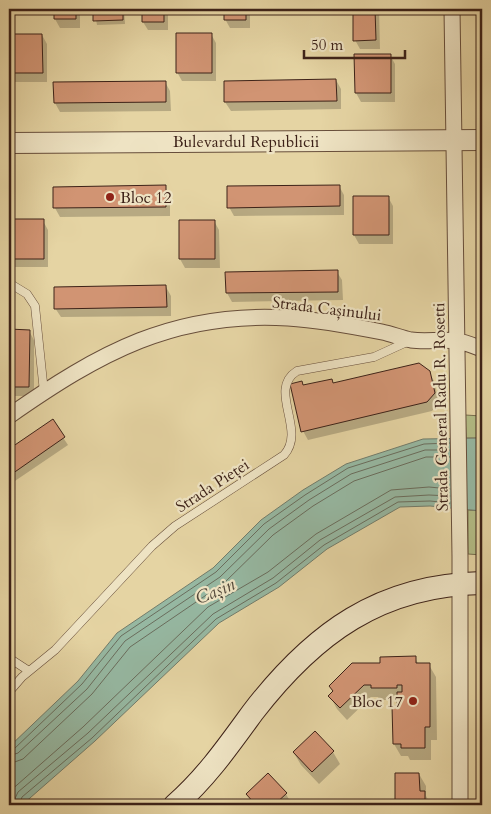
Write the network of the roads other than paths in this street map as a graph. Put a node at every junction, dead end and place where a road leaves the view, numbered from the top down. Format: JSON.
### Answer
{"nodes":[{"id":1,"x":452,"y":9,"type":"edge"},
{"id":2,"x":453,"y":140,"type":"junction"},
{"id":3,"x":482,"y":140,"type":"edge"},
{"id":4,"x":9,"y":143,"type":"edge"},
{"id":5,"x":9,"y":283,"type":"edge"},
{"id":6,"x":411,"y":340,"type":"junction"},
{"id":7,"x":457,"y":341,"type":"junction"},
{"id":8,"x":482,"y":349,"type":"edge"},
{"id":9,"x":44,"y":392,"type":"junction"},
{"id":10,"x":9,"y":416,"type":"edge"},
{"id":11,"x":471,"y":583,"type":"edge"},
{"id":12,"x":9,"y":658,"type":"edge"},
{"id":13,"x":29,"y":671,"type":"junction"},
{"id":14,"x":9,"y":692,"type":"edge"},
{"id":15,"x":175,"y":805,"type":"edge"},
{"id":16,"x":460,"y":805,"type":"edge"}],
"edges":[{"from":1,"to":2,"type":"street","name":"Strada General Radu R. Rosetti"},
{"from":2,"to":3,"type":"street","name":"Bulevardul Republicii"},
{"from":2,"to":4,"type":"street","name":"Bulevardul Republicii"},
{"from":2,"to":7,"type":"street","name":"Strada General Radu R. Rosetti"},
{"from":5,"to":9,"type":"lane"},
{"from":6,"to":7,"type":"street","name":"Strada Cașinului"},
{"from":6,"to":9,"type":"street","name":"Strada Cașinului"},
{"from":6,"to":13,"type":"lane","name":"Strada Pieței"},
{"from":7,"to":8,"type":"street","name":"Strada Cașinului"},
{"from":7,"to":11,"type":"street","name":"Strada General Radu R. Rosetti"},
{"from":9,"to":10,"type":"street","name":"Strada Cașinului"},
{"from":11,"to":15,"type":"main road"},
{"from":11,"to":16,"type":"street","name":"Strada General Radu R. Rosetti"},
{"from":12,"to":13,"type":"lane"},
{"from":13,"to":14,"type":"lane","name":"Strada Pieței"}]}
